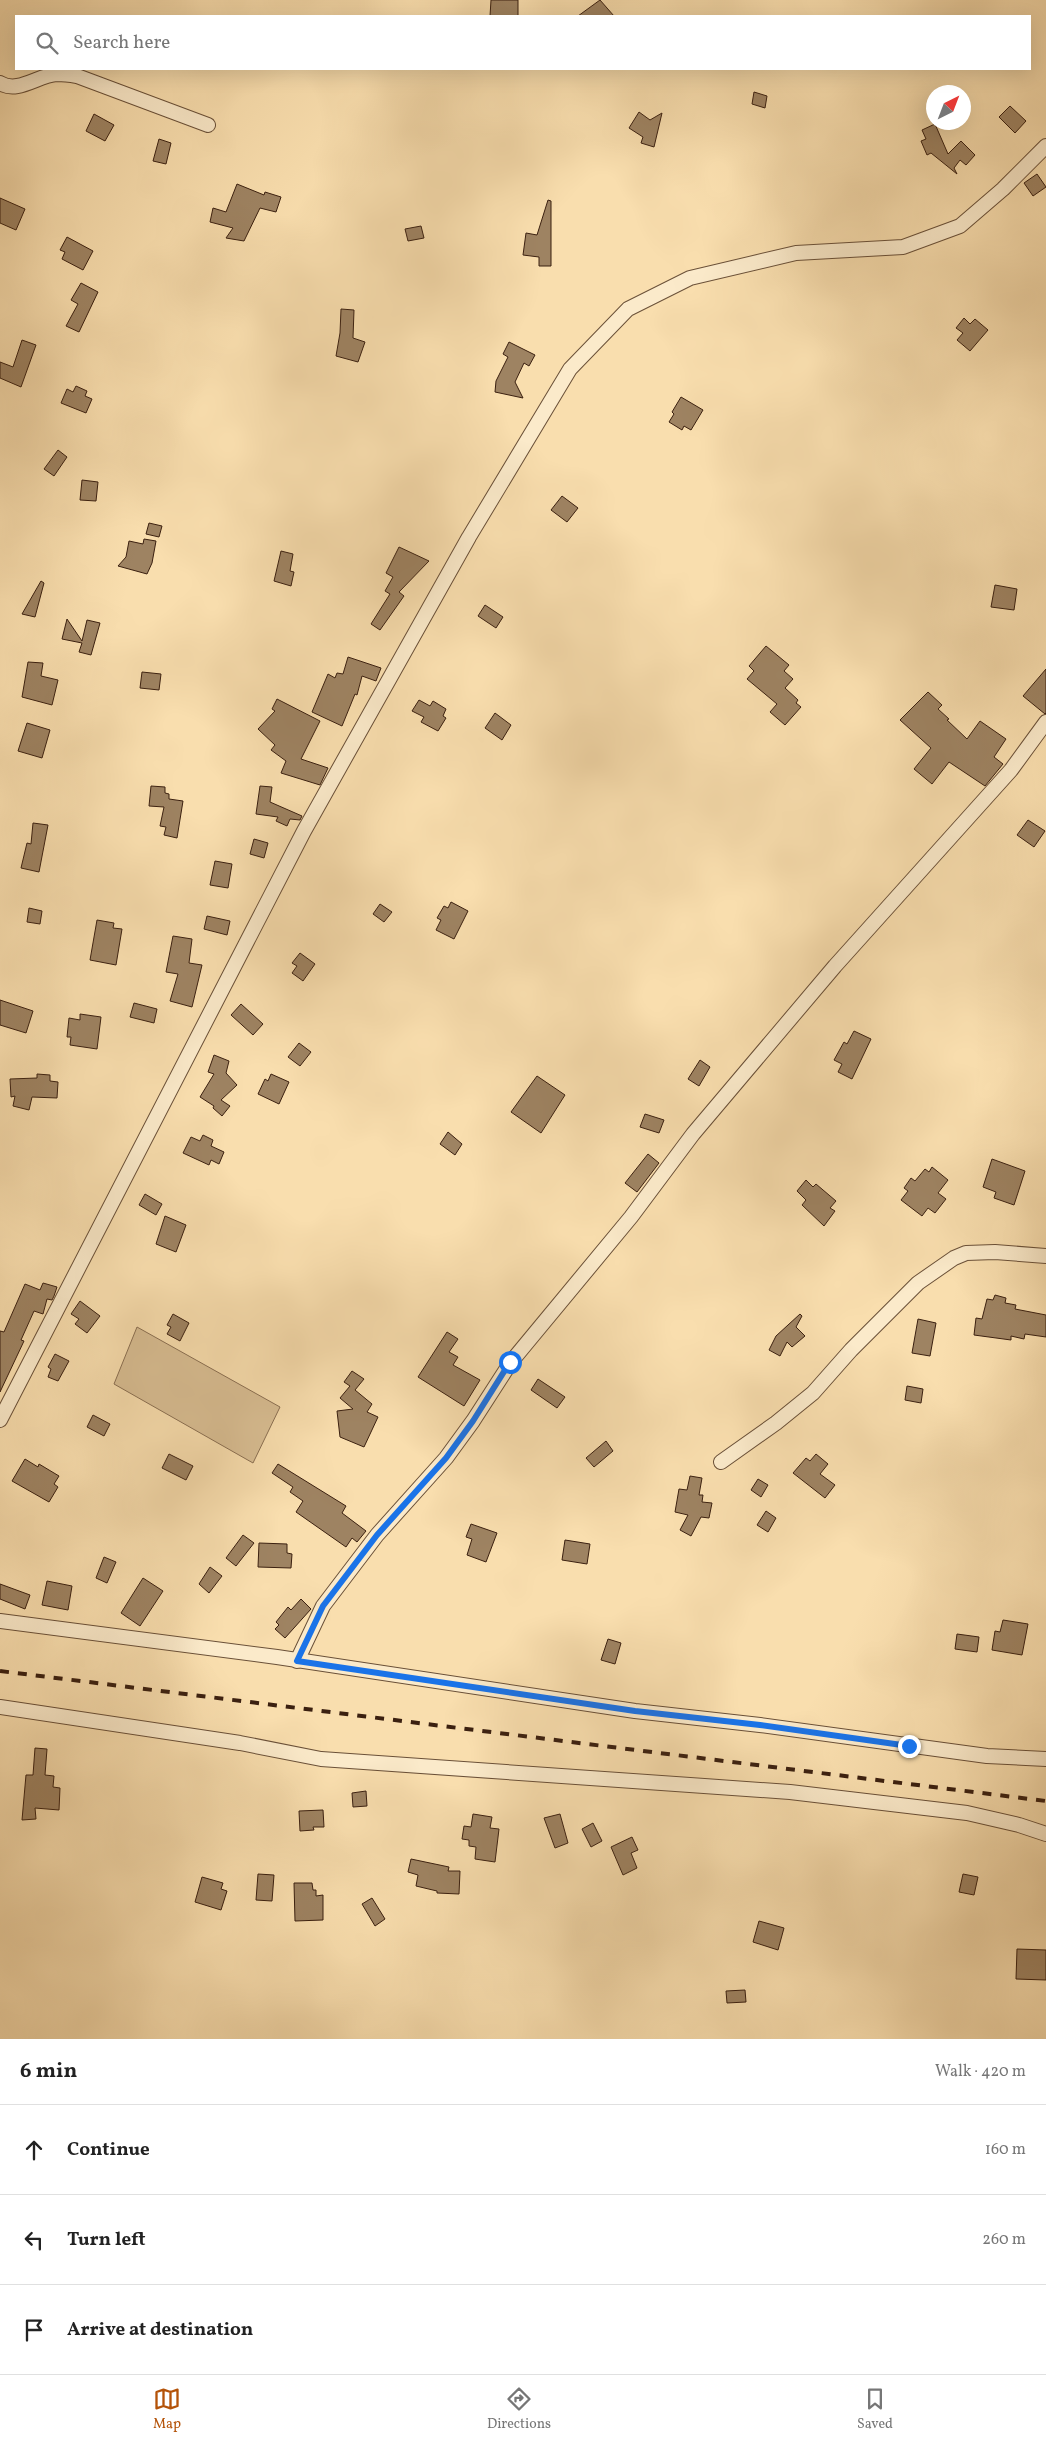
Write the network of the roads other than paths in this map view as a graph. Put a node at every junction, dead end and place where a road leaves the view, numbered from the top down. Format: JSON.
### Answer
{"nodes":[{"id":1,"x":0,"y":83,"type":"edge"},
{"id":2,"x":208,"y":125,"type":"dead end"},
{"id":3,"x":1046,"y":146,"type":"edge"},
{"id":4,"x":1046,"y":722,"type":"edge"},
{"id":5,"x":1046,"y":1256,"type":"edge"},
{"id":6,"x":0,"y":1420,"type":"edge"},
{"id":7,"x":721,"y":1462,"type":"dead end"},
{"id":8,"x":0,"y":1622,"type":"edge"},
{"id":9,"x":297,"y":1661,"type":"junction"},
{"id":10,"x":0,"y":1707,"type":"edge"},
{"id":11,"x":1046,"y":1759,"type":"edge"},
{"id":12,"x":1046,"y":1834,"type":"edge"}],
"edges":[{"from":1,"to":2,"type":"street"},
{"from":3,"to":6,"type":"street"},
{"from":4,"to":9,"type":"street"},
{"from":5,"to":7,"type":"street"},
{"from":8,"to":9,"type":"street"},
{"from":9,"to":11,"type":"street"},
{"from":10,"to":12,"type":"street"}]}
